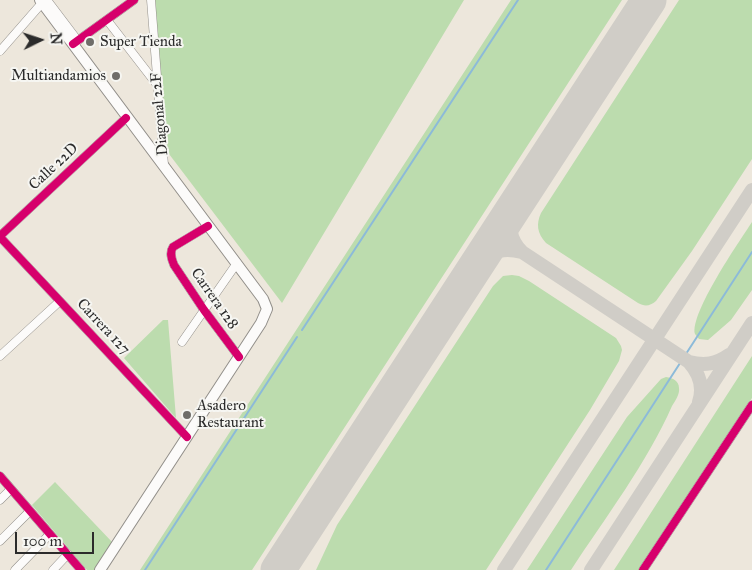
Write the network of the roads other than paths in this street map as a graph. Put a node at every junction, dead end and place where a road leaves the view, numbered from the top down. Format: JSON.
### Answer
{"nodes":[{"id":1,"x":134,"y":0,"type":"edge"},
{"id":2,"x":151,"y":0,"type":"edge"},
{"id":3,"x":43,"y":1,"type":"edge"},
{"id":4,"x":107,"y":20,"type":"junction"},
{"id":5,"x":75,"y":43,"type":"junction"},
{"id":6,"x":0,"y":51,"type":"edge"},
{"id":7,"x":158,"y":86,"type":"junction"},
{"id":8,"x":126,"y":118,"type":"junction"},
{"id":9,"x":164,"y":167,"type":"junction"},
{"id":10,"x":208,"y":226,"type":"junction"},
{"id":11,"x":0,"y":236,"type":"edge"},
{"id":12,"x":237,"y":263,"type":"junction"},
{"id":13,"x":60,"y":301,"type":"junction"},
{"id":14,"x":204,"y":310,"type":"junction"},
{"id":15,"x":182,"y":342,"type":"dead end"},
{"id":16,"x":0,"y":356,"type":"edge"},
{"id":17,"x":239,"y":356,"type":"junction"},
{"id":18,"x":752,"y":404,"type":"edge"},
{"id":19,"x":187,"y":437,"type":"junction"},
{"id":20,"x":1,"y":478,"type":"edge"},
{"id":21,"x":11,"y":489,"type":"junction"},
{"id":22,"x":0,"y":500,"type":"edge"},
{"id":23,"x":30,"y":511,"type":"junction"},
{"id":24,"x":50,"y":534,"type":"junction"},
{"id":25,"x":0,"y":541,"type":"edge"},
{"id":26,"x":68,"y":554,"type":"junction"},
{"id":27,"x":15,"y":570,"type":"edge"},
{"id":28,"x":53,"y":570,"type":"edge"},
{"id":29,"x":82,"y":570,"type":"edge"},
{"id":30,"x":100,"y":570,"type":"edge"},
{"id":31,"x":643,"y":570,"type":"edge"}],
"edges":[{"from":1,"to":4,"type":"street"},
{"from":2,"to":7,"type":"street","name":"Diagonal 22F"},
{"from":3,"to":5,"type":"main road"},
{"from":3,"to":6,"type":"street"},
{"from":4,"to":5,"type":"street"},
{"from":4,"to":7,"type":"street"},
{"from":5,"to":8,"type":"main road"},
{"from":7,"to":9,"type":"street","name":"Diagonal 22F"},
{"from":8,"to":9,"type":"main road"},
{"from":8,"to":11,"type":"street","name":"Calle 22D"},
{"from":9,"to":10,"type":"main road"},
{"from":10,"to":12,"type":"main road"},
{"from":10,"to":14,"type":"street","name":"Carrera 128"},
{"from":11,"to":13,"type":"street","name":"Carrera 127"},
{"from":12,"to":14,"type":"street"},
{"from":12,"to":17,"type":"main road"},
{"from":13,"to":16,"type":"street"},
{"from":13,"to":19,"type":"street","name":"Carrera 127"},
{"from":14,"to":15,"type":"street"},
{"from":14,"to":17,"type":"street","name":"Carrera 128"},
{"from":17,"to":19,"type":"main road"},
{"from":18,"to":31,"type":"street"},
{"from":19,"to":30,"type":"main road"},
{"from":20,"to":21,"type":"street"},
{"from":21,"to":22,"type":"street"},
{"from":21,"to":23,"type":"street"},
{"from":23,"to":24,"type":"street"},
{"from":23,"to":25,"type":"street"},
{"from":24,"to":26,"type":"street"},
{"from":24,"to":27,"type":"street"},
{"from":26,"to":28,"type":"street"},
{"from":26,"to":29,"type":"street"}]}
